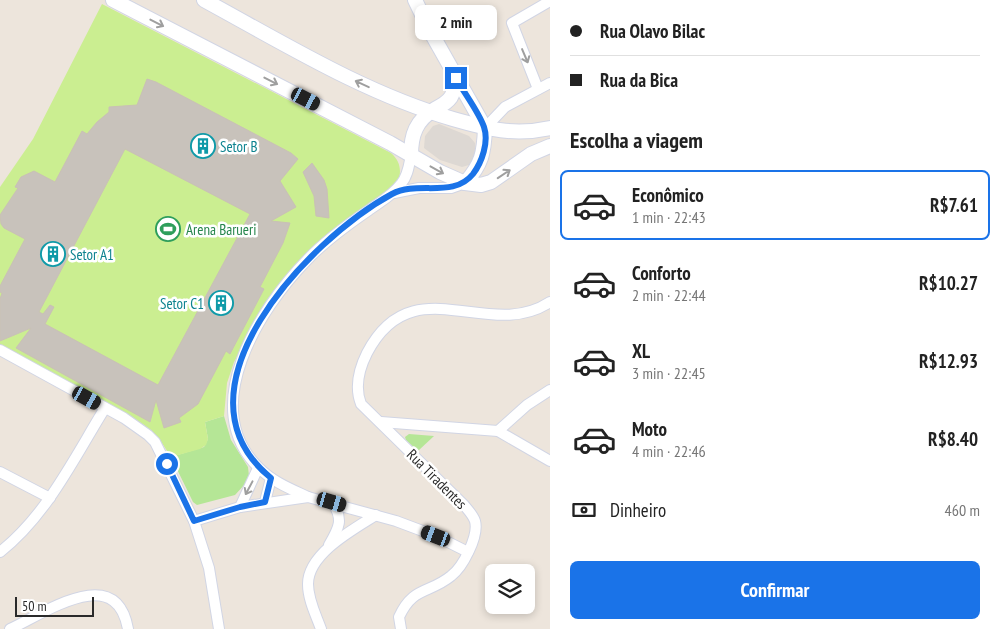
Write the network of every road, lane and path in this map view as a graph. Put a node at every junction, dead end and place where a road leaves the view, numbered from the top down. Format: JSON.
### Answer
{"nodes":[{"id":1,"x":113,"y":0,"type":"edge"},
{"id":2,"x":204,"y":0,"type":"edge"},
{"id":3,"x":415,"y":0,"type":"edge"},
{"id":4,"x":550,"y":1,"type":"edge"},
{"id":5,"x":136,"y":6,"type":"edge"},
{"id":6,"x":456,"y":78,"type":"junction"},
{"id":7,"x":550,"y":84,"type":"edge"},
{"id":8,"x":538,"y":89,"type":"junction"},
{"id":9,"x":430,"y":112,"type":"junction"},
{"id":10,"x":485,"y":128,"type":"junction"},
{"id":11,"x":550,"y":128,"type":"edge"},
{"id":12,"x":544,"y":148,"type":"edge"},
{"id":13,"x":411,"y":155,"type":"junction"},
{"id":14,"x":465,"y":183,"type":"junction"},
{"id":15,"x":394,"y":193,"type":"junction"},
{"id":16,"x":550,"y":302,"type":"edge"},
{"id":17,"x":0,"y":350,"type":"edge"},
{"id":18,"x":550,"y":390,"type":"edge"},
{"id":19,"x":105,"y":408,"type":"junction"},
{"id":20,"x":381,"y":422,"type":"junction"},
{"id":21,"x":498,"y":431,"type":"junction"},
{"id":22,"x":550,"y":461,"type":"edge"},
{"id":23,"x":258,"y":468,"type":"junction"},
{"id":24,"x":0,"y":472,"type":"edge"},
{"id":25,"x":271,"y":478,"type":"junction"},
{"id":26,"x":308,"y":497,"type":"junction"},
{"id":27,"x":50,"y":498,"type":"junction"},
{"id":28,"x":265,"y":502,"type":"junction"},
{"id":29,"x":332,"y":502,"type":"junction"},
{"id":30,"x":240,"y":507,"type":"junction"},
{"id":31,"x":376,"y":515,"type":"junction"},
{"id":32,"x":194,"y":521,"type":"junction"},
{"id":33,"x":326,"y":550,"type":"junction"},
{"id":34,"x":0,"y":552,"type":"edge"},
{"id":35,"x":468,"y":552,"type":"junction"},
{"id":36,"x":10,"y":629,"type":"edge"},
{"id":37,"x":128,"y":629,"type":"edge"},
{"id":38,"x":219,"y":629,"type":"edge"},
{"id":39,"x":321,"y":629,"type":"edge"},
{"id":40,"x":401,"y":629,"type":"edge"}],
"edges":[{"from":1,"to":5,"type":"main road"},
{"from":9,"to":2,"type":"main road","one_way":true},
{"from":3,"to":6,"type":"main road"},
{"from":4,"to":8,"type":"street","one_way":true},
{"from":5,"to":13,"type":"main road","one_way":true},
{"from":6,"to":9,"type":"main road"},
{"from":6,"to":10,"type":"main road"},
{"from":7,"to":8,"type":"street"},
{"from":8,"to":10,"type":"street"},
{"from":9,"to":10,"type":"main road"},
{"from":9,"to":13,"type":"main road"},
{"from":10,"to":11,"type":"main road"},
{"from":10,"to":14,"type":"main road"},
{"from":14,"to":12,"type":"main road","one_way":true},
{"from":13,"to":14,"type":"main road","one_way":true},
{"from":13,"to":15,"type":"street"},
{"from":14,"to":15,"type":"street"},
{"from":15,"to":23,"type":"street"},
{"from":16,"to":20,"type":"street","name":"Rua Tiradentes"},
{"from":17,"to":19,"type":"street"},
{"from":18,"to":21,"type":"street"},
{"from":19,"to":27,"type":"street"},
{"from":19,"to":32,"type":"street"},
{"from":20,"to":21,"type":"street"},
{"from":20,"to":35,"type":"street","name":"Rua Tiradentes"},
{"from":21,"to":22,"type":"street"},
{"from":23,"to":25,"type":"street"},
{"from":23,"to":30,"type":"street","one_way":true},
{"from":24,"to":27,"type":"street"},
{"from":25,"to":26,"type":"street"},
{"from":25,"to":28,"type":"street"},
{"from":26,"to":28,"type":"street"},
{"from":26,"to":29,"type":"street"},
{"from":27,"to":34,"type":"street"},
{"from":28,"to":30,"type":"street"},
{"from":29,"to":31,"type":"street"},
{"from":29,"to":33,"type":"street"},
{"from":30,"to":32,"type":"street"},
{"from":31,"to":33,"type":"street"},
{"from":31,"to":35,"type":"street"},
{"from":32,"to":38,"type":"street"},
{"from":33,"to":39,"type":"street"},
{"from":35,"to":40,"type":"street","name":"Rua Tiradentes"},
{"from":36,"to":37,"type":"street"}]}
